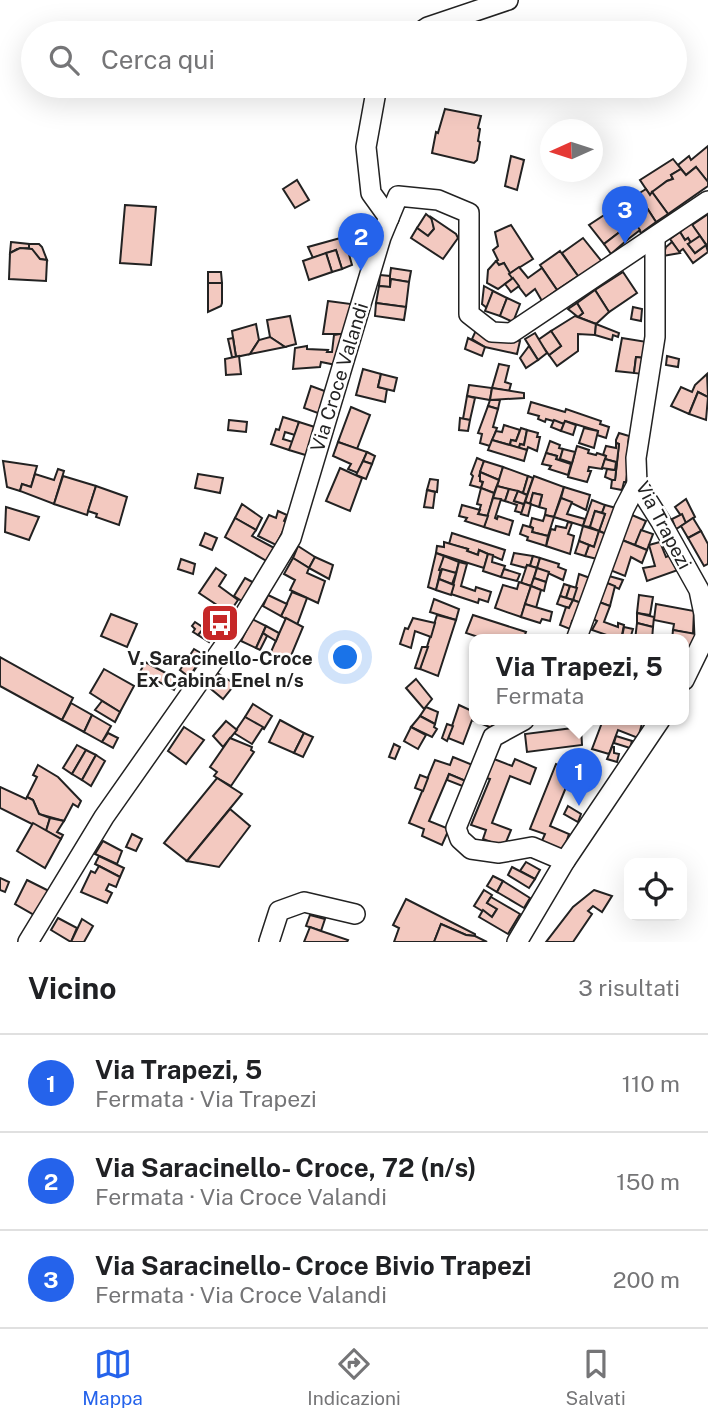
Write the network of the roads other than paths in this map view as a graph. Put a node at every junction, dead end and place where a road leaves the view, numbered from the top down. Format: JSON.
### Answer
{"nodes":[{"id":1,"x":508,"y":0,"type":"edge"},
{"id":2,"x":446,"y":21,"type":"edge"},
{"id":3,"x":375,"y":98,"type":"edge"},
{"id":4,"x":708,"y":201,"type":"edge"},
{"id":5,"x":389,"y":218,"type":"junction"},
{"id":6,"x":654,"y":239,"type":"junction"},
{"id":7,"x":637,"y":484,"type":"junction"},
{"id":8,"x":578,"y":634,"type":"edge"},
{"id":9,"x":689,"y":670,"type":"edge"},
{"id":10,"x":515,"y":725,"type":"edge"},
{"id":11,"x":657,"y":725,"type":"edge"},
{"id":12,"x":565,"y":861,"type":"junction"},
{"id":13,"x":355,"y":914,"type":"dead end"},
{"id":14,"x":28,"y":942,"type":"edge"},
{"id":15,"x":269,"y":942,"type":"edge"},
{"id":16,"x":517,"y":942,"type":"edge"}],
"edges":[{"from":1,"to":2,"type":"street"},
{"from":3,"to":5,"type":"street"},
{"from":4,"to":6,"type":"street","name":"Via Croce Valandi"},
{"from":5,"to":6,"type":"street","name":"Via Croce Valandi"},
{"from":5,"to":14,"type":"street","name":"Via Croce Valandi"},
{"from":6,"to":7,"type":"street","name":"Via Trapezi"},
{"from":7,"to":8,"type":"street"},
{"from":7,"to":9,"type":"street","name":"Via Trapezi"},
{"from":10,"to":12,"type":"street"},
{"from":11,"to":12,"type":"street"},
{"from":12,"to":16,"type":"street"},
{"from":13,"to":15,"type":"street"}]}
